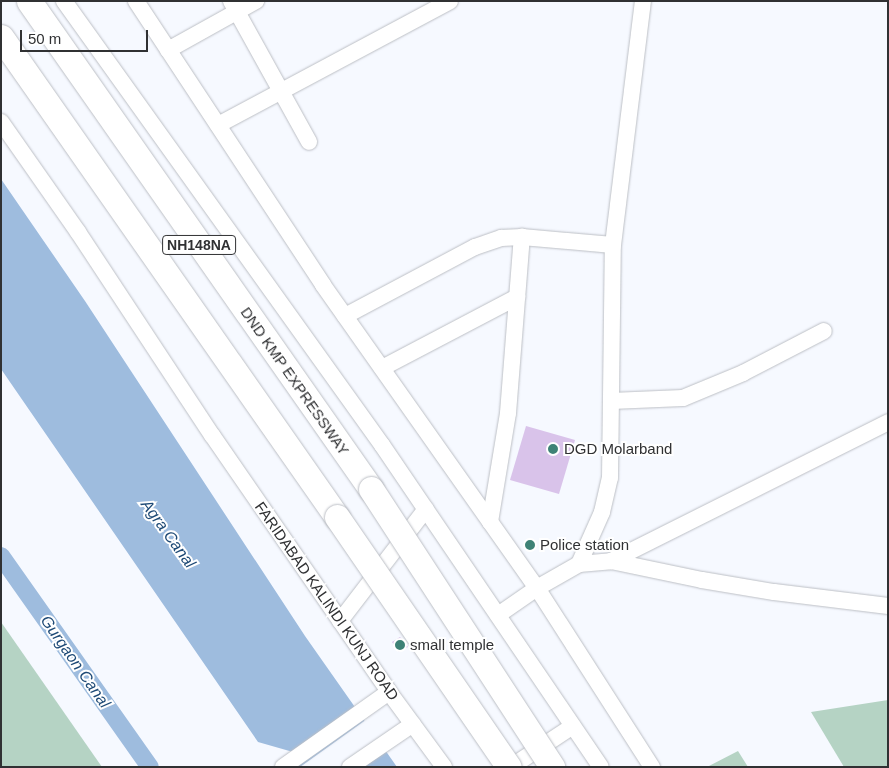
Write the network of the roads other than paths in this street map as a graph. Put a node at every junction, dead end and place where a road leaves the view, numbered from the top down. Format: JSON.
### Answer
{"nodes":[{"id":1,"x":29,"y":1,"type":"edge"},
{"id":2,"x":64,"y":1,"type":"edge"},
{"id":3,"x":136,"y":1,"type":"edge"},
{"id":4,"x":256,"y":1,"type":"edge"},
{"id":5,"x":450,"y":1,"type":"edge"},
{"id":6,"x":642,"y":1,"type":"edge"},
{"id":7,"x":234,"y":7,"type":"edge"},
{"id":8,"x":1,"y":37,"type":"edge"},
{"id":9,"x":168,"y":50,"type":"junction"},
{"id":10,"x":281,"y":91,"type":"junction"},
{"id":11,"x":1,"y":122,"type":"edge"},
{"id":12,"x":218,"y":125,"type":"junction"},
{"id":13,"x":309,"y":142,"type":"dead end"},
{"id":14,"x":522,"y":237,"type":"junction"},
{"id":15,"x":613,"y":245,"type":"junction"},
{"id":16,"x":517,"y":297,"type":"junction"},
{"id":17,"x":345,"y":316,"type":"junction"},
{"id":18,"x":824,"y":331,"type":"dead end"},
{"id":19,"x":382,"y":368,"type":"junction"},
{"id":20,"x":611,"y":401,"type":"junction"},
{"id":21,"x":888,"y":422,"type":"edge"},
{"id":22,"x":426,"y":509,"type":"junction"},
{"id":23,"x":490,"y":522,"type":"junction"},
{"id":24,"x":612,"y":561,"type":"junction"},
{"id":25,"x":579,"y":564,"type":"junction"},
{"id":26,"x":537,"y":588,"type":"junction"},
{"id":27,"x":888,"y":606,"type":"edge"},
{"id":28,"x":498,"y":615,"type":"junction"},
{"id":29,"x":340,"y":621,"type":"junction"},
{"id":30,"x":389,"y":692,"type":"junction"},
{"id":31,"x":413,"y":724,"type":"junction"},
{"id":32,"x":573,"y":726,"type":"junction"},
{"id":33,"x":283,"y":767,"type":"edge"},
{"id":34,"x":350,"y":767,"type":"edge"},
{"id":35,"x":444,"y":767,"type":"edge"},
{"id":36,"x":510,"y":767,"type":"edge"},
{"id":37,"x":552,"y":767,"type":"edge"},
{"id":38,"x":601,"y":767,"type":"edge"},
{"id":39,"x":652,"y":767,"type":"edge"}],
"edges":[{"from":1,"to":37,"type":"highway","name":"DND KMP EXPRESSWAY","number":"NH148NA","bridge":true},
{"from":2,"to":22,"type":"street"},
{"from":3,"to":9,"type":"street"},
{"from":4,"to":7,"type":"street"},
{"from":5,"to":10,"type":"street"},
{"from":6,"to":15,"type":"street"},
{"from":7,"to":9,"type":"street"},
{"from":7,"to":10,"type":"street"},
{"from":8,"to":36,"type":"highway","number":"NH148NA","bridge":true},
{"from":9,"to":12,"type":"street"},
{"from":10,"to":12,"type":"street"},
{"from":10,"to":13,"type":"street"},
{"from":11,"to":29,"type":"street","name":"FARIDABAD KALINDI KUNJ ROAD"},
{"from":12,"to":17,"type":"street"},
{"from":14,"to":15,"type":"street"},
{"from":14,"to":16,"type":"street"},
{"from":14,"to":17,"type":"street"},
{"from":15,"to":20,"type":"street"},
{"from":16,"to":19,"type":"street"},
{"from":16,"to":23,"type":"street"},
{"from":17,"to":19,"type":"street"},
{"from":18,"to":20,"type":"street"},
{"from":19,"to":23,"type":"street"},
{"from":20,"to":25,"type":"street"},
{"from":21,"to":24,"type":"street"},
{"from":22,"to":28,"type":"street"},
{"from":22,"to":29,"type":"street"},
{"from":23,"to":26,"type":"street"},
{"from":24,"to":25,"type":"street"},
{"from":24,"to":27,"type":"street"},
{"from":25,"to":26,"type":"street"},
{"from":26,"to":28,"type":"street"},
{"from":26,"to":39,"type":"street"},
{"from":28,"to":32,"type":"street"},
{"from":29,"to":30,"type":"street","name":"FARIDABAD KALINDI KUNJ ROAD"},
{"from":30,"to":31,"type":"street","name":"FARIDABAD KALINDI KUNJ ROAD"},
{"from":30,"to":33,"type":"street"},
{"from":31,"to":34,"type":"street"},
{"from":31,"to":35,"type":"street","name":"FARIDABAD KALINDI KUNJ ROAD"},
{"from":32,"to":36,"type":"street"},
{"from":32,"to":38,"type":"street"}]}
